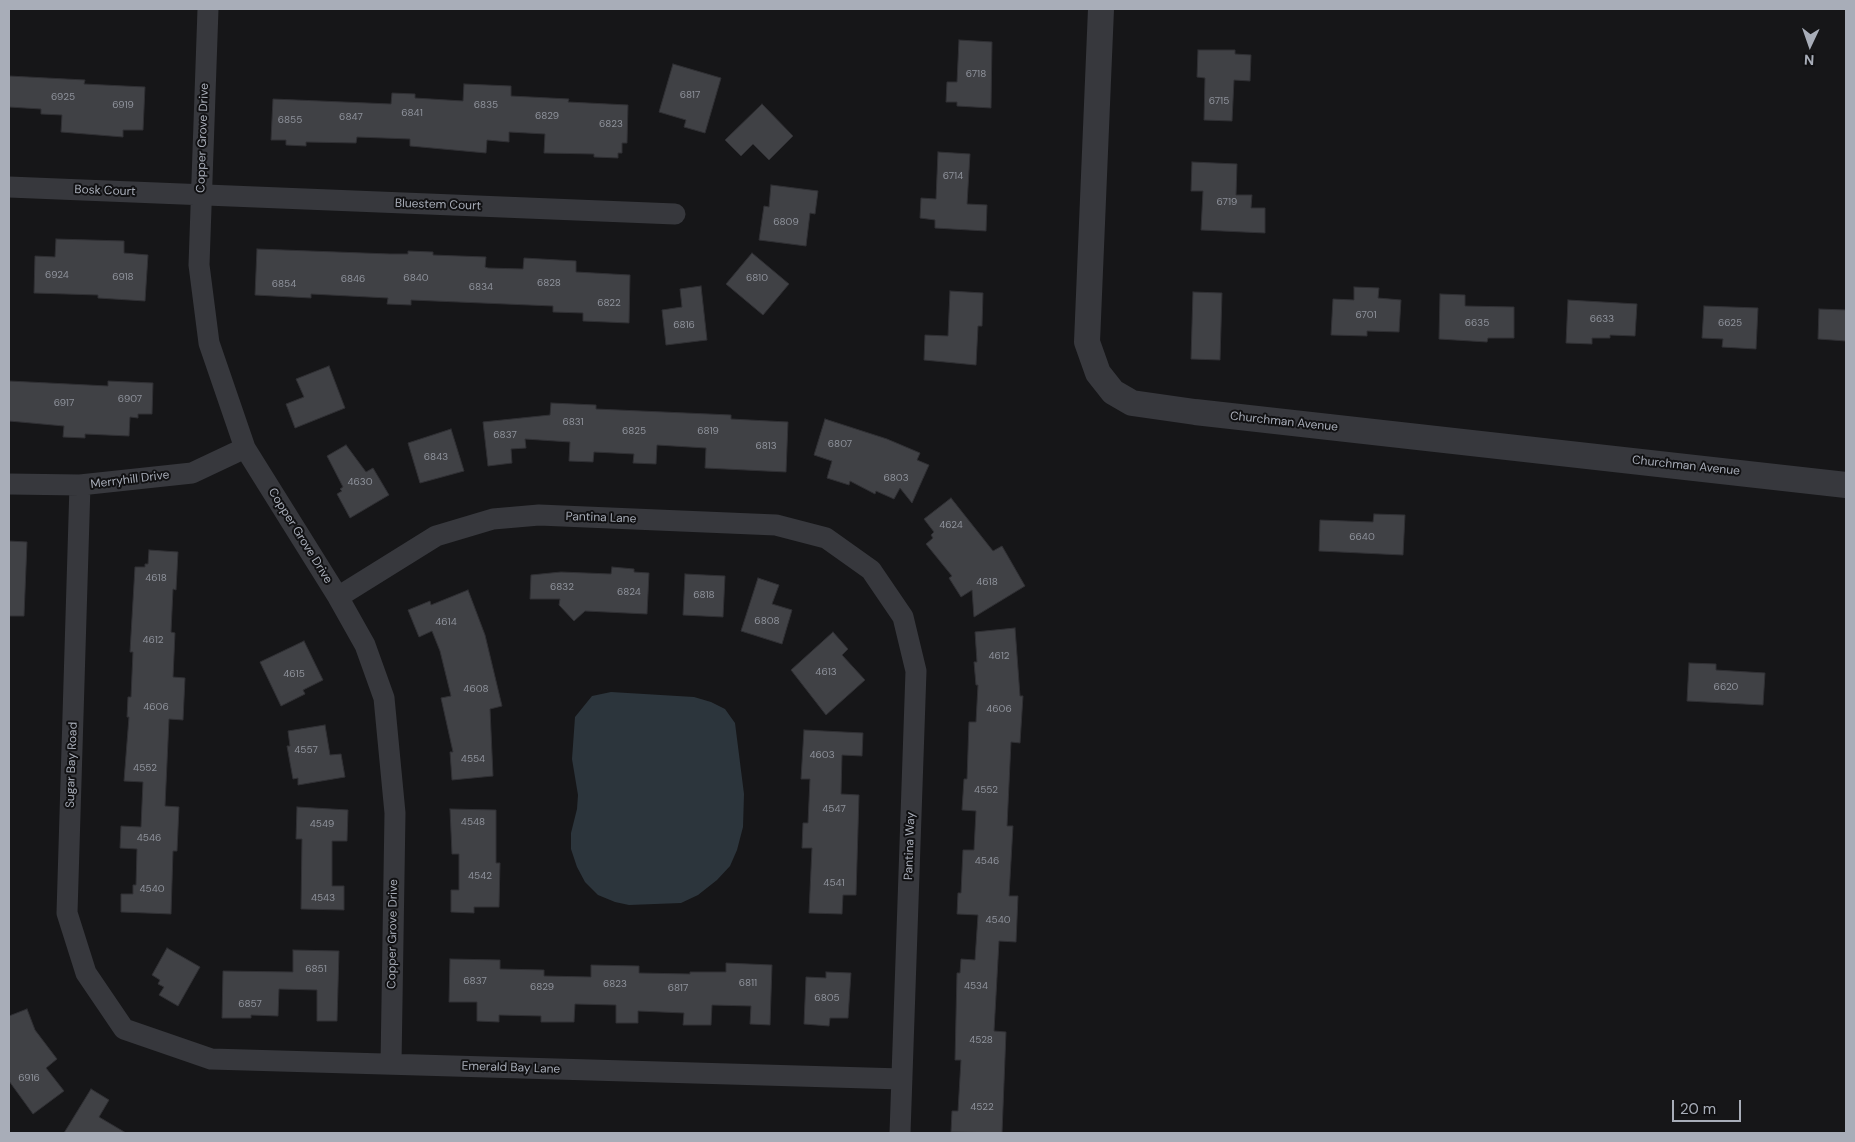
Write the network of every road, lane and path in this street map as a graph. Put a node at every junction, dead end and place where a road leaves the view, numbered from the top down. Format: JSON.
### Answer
{"nodes":[{"id":1,"x":208,"y":9,"type":"edge"},
{"id":2,"x":1101,"y":9,"type":"edge"},
{"id":3,"x":9,"y":187,"type":"edge"},
{"id":4,"x":201,"y":195,"type":"junction"},
{"id":5,"x":675,"y":214,"type":"dead end"},
{"id":6,"x":245,"y":448,"type":"junction"},
{"id":7,"x":9,"y":484,"type":"edge"},
{"id":8,"x":1846,"y":485,"type":"edge"},
{"id":9,"x":80,"y":486,"type":"junction"},
{"id":10,"x":871,"y":570,"type":"joint"},
{"id":11,"x":338,"y":597,"type":"junction"},
{"id":12,"x":124,"y":1029,"type":"joint"},
{"id":13,"x":391,"y":1064,"type":"junction"},
{"id":14,"x":902,"y":1079,"type":"junction"},
{"id":15,"x":900,"y":1133,"type":"edge"}],
"edges":[{"from":1,"to":4,"type":"street","name":"Copper Grove Drive"},
{"from":2,"to":8,"type":"street","name":"Churchman Avenue"},
{"from":3,"to":4,"type":"street","name":"Bosk Court"},
{"from":4,"to":5,"type":"street","name":"Bluestem Court"},
{"from":4,"to":6,"type":"street","name":"Copper Grove Drive"},
{"from":6,"to":9,"type":"street","name":"Merryhill Drive"},
{"from":6,"to":11,"type":"street","name":"Copper Grove Drive"},
{"from":7,"to":9,"type":"street","name":"Merryhill Drive"},
{"from":9,"to":12,"type":"street","name":"Sugar Bay Road"},
{"from":10,"to":11,"type":"street","name":"Pantina Lane"},
{"from":10,"to":14,"type":"street","name":"Pantina Way"},
{"from":11,"to":13,"type":"street","name":"Copper Grove Drive"},
{"from":12,"to":13,"type":"street","name":"Emerald Bay Lane"},
{"from":13,"to":14,"type":"street","name":"Emerald Bay Lane"},
{"from":14,"to":15,"type":"street","name":"Pantina Way"}]}
